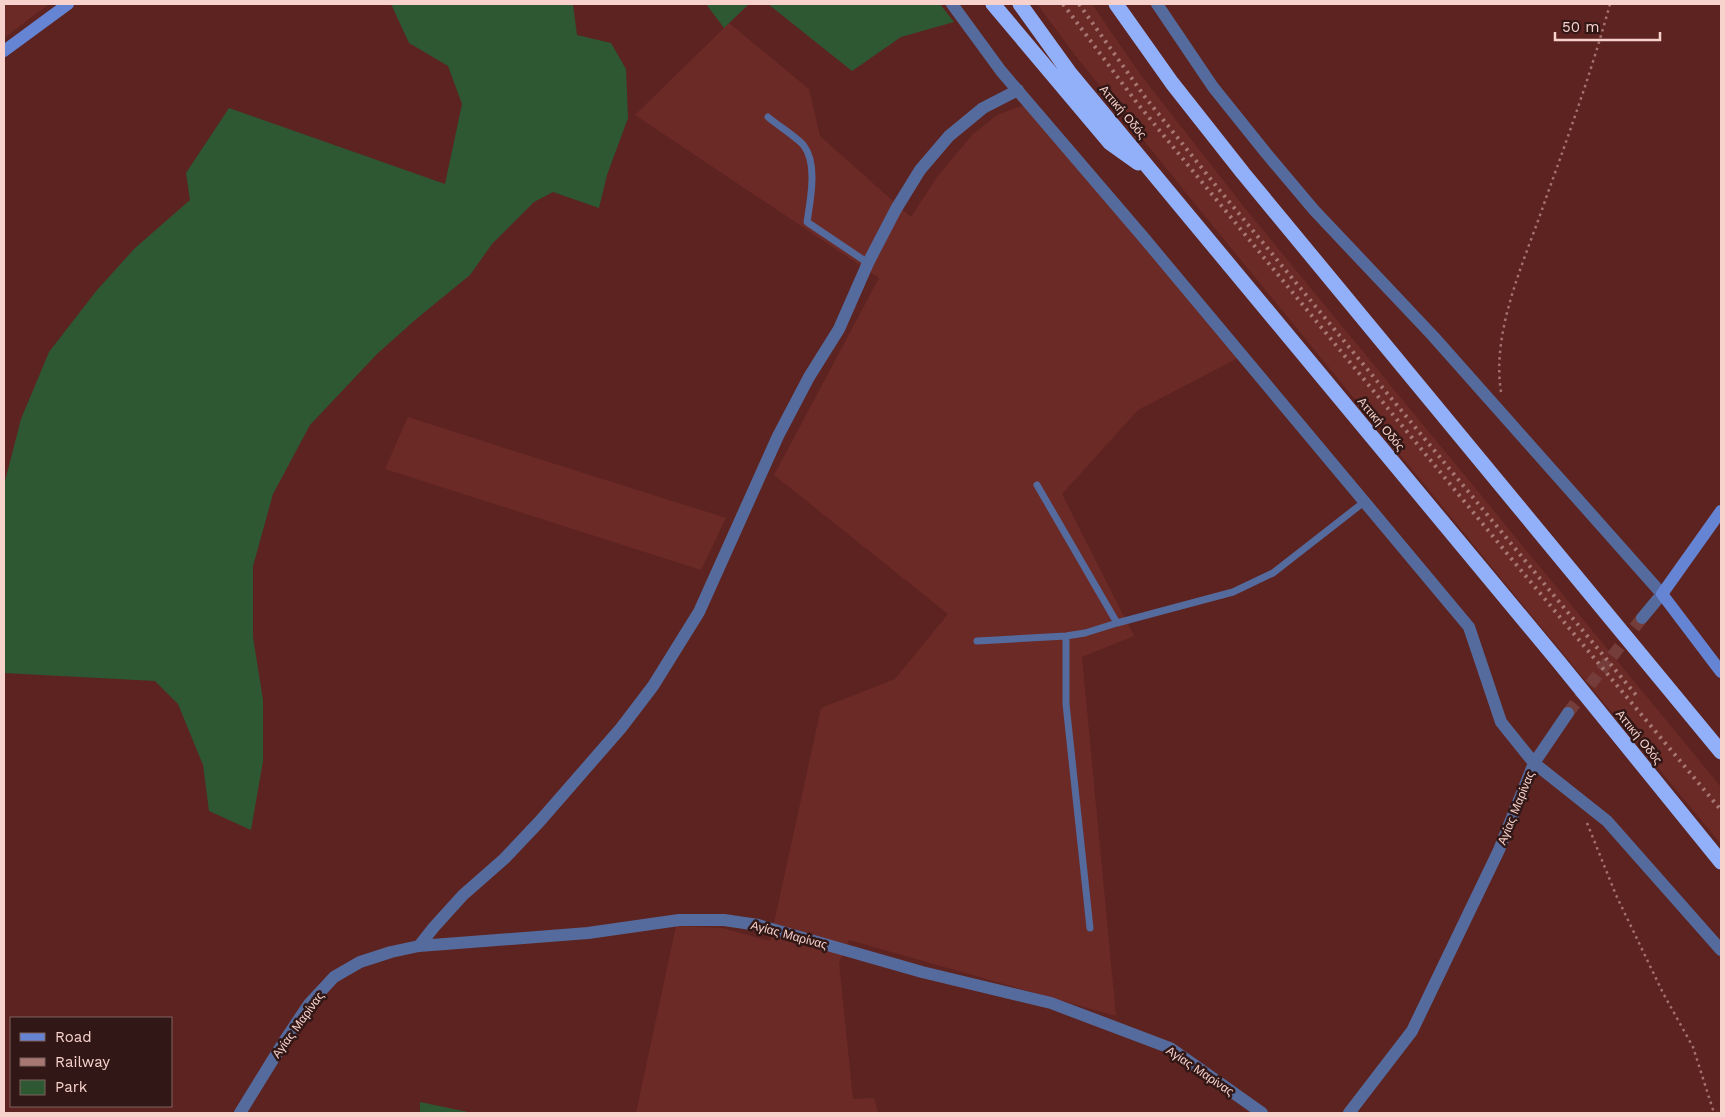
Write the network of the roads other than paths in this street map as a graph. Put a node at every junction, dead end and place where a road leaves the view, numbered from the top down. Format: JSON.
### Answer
{"nodes":[{"id":1,"x":68,"y":4,"type":"edge"},
{"id":2,"x":952,"y":4,"type":"edge"},
{"id":3,"x":993,"y":4,"type":"edge"},
{"id":4,"x":1020,"y":4,"type":"edge"},
{"id":5,"x":1116,"y":4,"type":"edge"},
{"id":6,"x":1157,"y":4,"type":"edge"},
{"id":7,"x":4,"y":51,"type":"edge"},
{"id":8,"x":1018,"y":90,"type":"junction"},
{"id":9,"x":768,"y":117,"type":"dead end"},
{"id":10,"x":1153,"y":173,"type":"junction"},
{"id":11,"x":868,"y":263,"type":"junction"},
{"id":12,"x":1037,"y":485,"type":"dead end"},
{"id":13,"x":1364,"y":502,"type":"junction"},
{"id":14,"x":1721,"y":511,"type":"edge"},
{"id":15,"x":1662,"y":594,"type":"junction"},
{"id":16,"x":1642,"y":618,"type":"tunnel mouth"},
{"id":17,"x":1117,"y":623,"type":"junction"},
{"id":18,"x":1066,"y":636,"type":"junction"},
{"id":19,"x":978,"y":641,"type":"dead end"},
{"id":20,"x":1721,"y":672,"type":"edge"},
{"id":21,"x":1568,"y":713,"type":"tunnel mouth"},
{"id":22,"x":1721,"y":752,"type":"edge"},
{"id":23,"x":1534,"y":763,"type":"junction"},
{"id":24,"x":1721,"y":862,"type":"edge"},
{"id":25,"x":1090,"y":928,"type":"dead end"},
{"id":26,"x":419,"y":946,"type":"junction"},
{"id":27,"x":1721,"y":950,"type":"edge"},
{"id":28,"x":240,"y":1113,"type":"edge"},
{"id":29,"x":1262,"y":1113,"type":"edge"},
{"id":30,"x":1349,"y":1113,"type":"edge"}],
"edges":[{"from":1,"to":7,"type":"street"},
{"from":2,"to":8,"type":"street"},
{"from":3,"to":10,"type":"highway"},
{"from":4,"to":10,"type":"highway","name":"Αττική Οδός"},
{"from":5,"to":22,"type":"highway"},
{"from":6,"to":15,"type":"street"},
{"from":8,"to":11,"type":"street"},
{"from":8,"to":13,"type":"street"},
{"from":9,"to":11,"type":"lane"},
{"from":10,"to":24,"type":"highway","name":"Αττική Οδός"},
{"from":11,"to":26,"type":"street"},
{"from":12,"to":17,"type":"lane"},
{"from":13,"to":17,"type":"lane"},
{"from":13,"to":23,"type":"street"},
{"from":14,"to":15,"type":"street"},
{"from":15,"to":16,"type":"street"},
{"from":15,"to":20,"type":"street"},
{"from":17,"to":18,"type":"lane"},
{"from":18,"to":19,"type":"lane"},
{"from":18,"to":25,"type":"lane"},
{"from":21,"to":23,"type":"street","name":"Αγίας Μαρίνας"},
{"from":23,"to":27,"type":"street"},
{"from":23,"to":30,"type":"street","name":"Αγίας Μαρίνας"},
{"from":26,"to":28,"type":"street","name":"Αγίας Μαρίνας"},
{"from":26,"to":29,"type":"street","name":"Αγίας Μαρίνας"}]}
